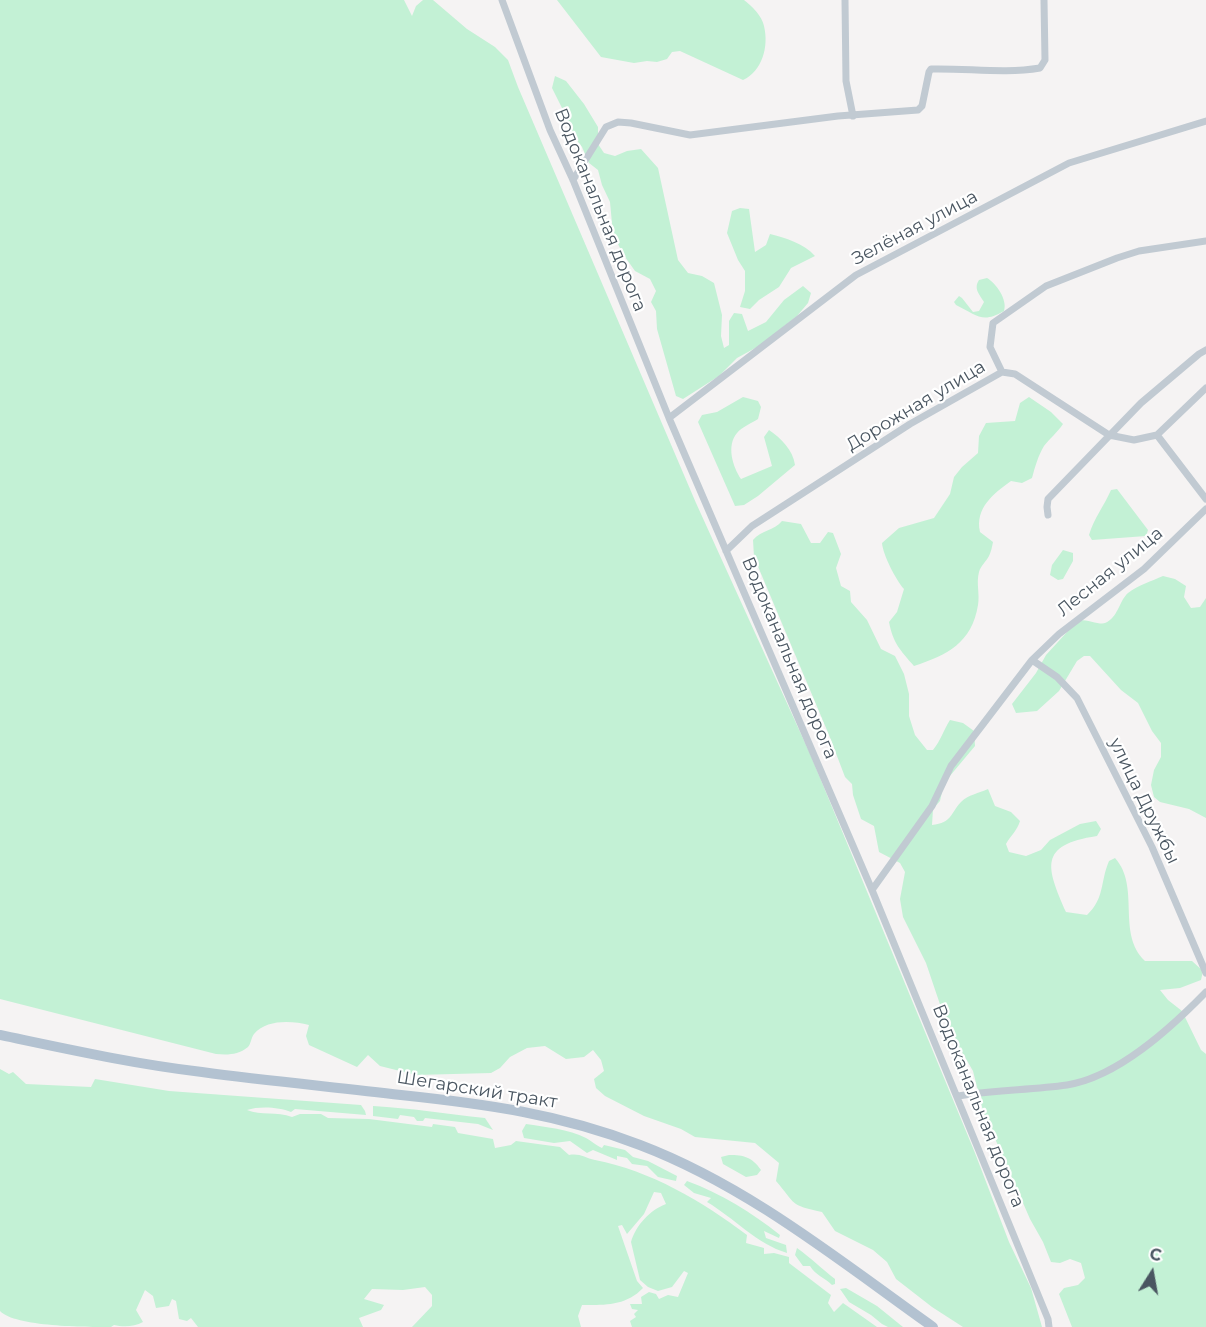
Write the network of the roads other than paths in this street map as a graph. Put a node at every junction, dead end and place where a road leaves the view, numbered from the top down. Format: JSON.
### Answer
{"nodes":[{"id":1,"x":502,"y":0,"type":"edge"},
{"id":2,"x":845,"y":0,"type":"edge"},
{"id":3,"x":1044,"y":0,"type":"edge"},
{"id":4,"x":853,"y":116,"type":"junction"},
{"id":5,"x":1206,"y":121,"type":"edge"},
{"id":6,"x":573,"y":180,"type":"junction"},
{"id":7,"x":1206,"y":242,"type":"edge"},
{"id":8,"x":1206,"y":350,"type":"edge"},
{"id":9,"x":1002,"y":372,"type":"junction"},
{"id":10,"x":1206,"y":388,"type":"edge"},
{"id":11,"x":669,"y":418,"type":"junction"},
{"id":12,"x":1109,"y":435,"type":"junction"},
{"id":13,"x":1157,"y":435,"type":"junction"},
{"id":14,"x":1206,"y":499,"type":"edge"},
{"id":15,"x":1206,"y":509,"type":"edge"},
{"id":16,"x":1048,"y":515,"type":"dead end"},
{"id":17,"x":726,"y":551,"type":"junction"},
{"id":18,"x":1032,"y":660,"type":"junction"},
{"id":19,"x":873,"y":890,"type":"junction"},
{"id":20,"x":1206,"y":973,"type":"edge"},
{"id":21,"x":1206,"y":992,"type":"edge"},
{"id":22,"x":0,"y":1035,"type":"edge"},
{"id":23,"x":958,"y":1096,"type":"junction"},
{"id":24,"x":933,"y":1327,"type":"edge"},
{"id":25,"x":1049,"y":1327,"type":"edge"}],
"edges":[{"from":1,"to":6,"type":"street","name":"Водоканальная дорога"},
{"from":2,"to":4,"type":"street"},
{"from":3,"to":4,"type":"street"},
{"from":4,"to":6,"type":"street"},
{"from":5,"to":11,"type":"street","name":"Зелёная улица"},
{"from":6,"to":11,"type":"street","name":"Водоканальная дорога"},
{"from":7,"to":9,"type":"street"},
{"from":8,"to":12,"type":"street"},
{"from":9,"to":12,"type":"street","name":"Дорожная улица"},
{"from":9,"to":17,"type":"street","name":"Дорожная улица"},
{"from":10,"to":13,"type":"street"},
{"from":11,"to":17,"type":"street","name":"Водоканальная дорога"},
{"from":12,"to":13,"type":"street","name":"Дорожная улица"},
{"from":12,"to":16,"type":"street"},
{"from":13,"to":14,"type":"street"},
{"from":15,"to":18,"type":"street","name":"Лесная улица"},
{"from":17,"to":19,"type":"street","name":"Водоканальная дорога"},
{"from":18,"to":19,"type":"street","name":"Лесная улица"},
{"from":18,"to":20,"type":"street","name":"улица Дружбы"},
{"from":19,"to":23,"type":"street","name":"Водоканальная дорога"},
{"from":21,"to":23,"type":"street"},
{"from":22,"to":24,"type":"main road","name":"Шегарский тракт"},
{"from":23,"to":25,"type":"street","name":"Водоканальная дорога"}]}
